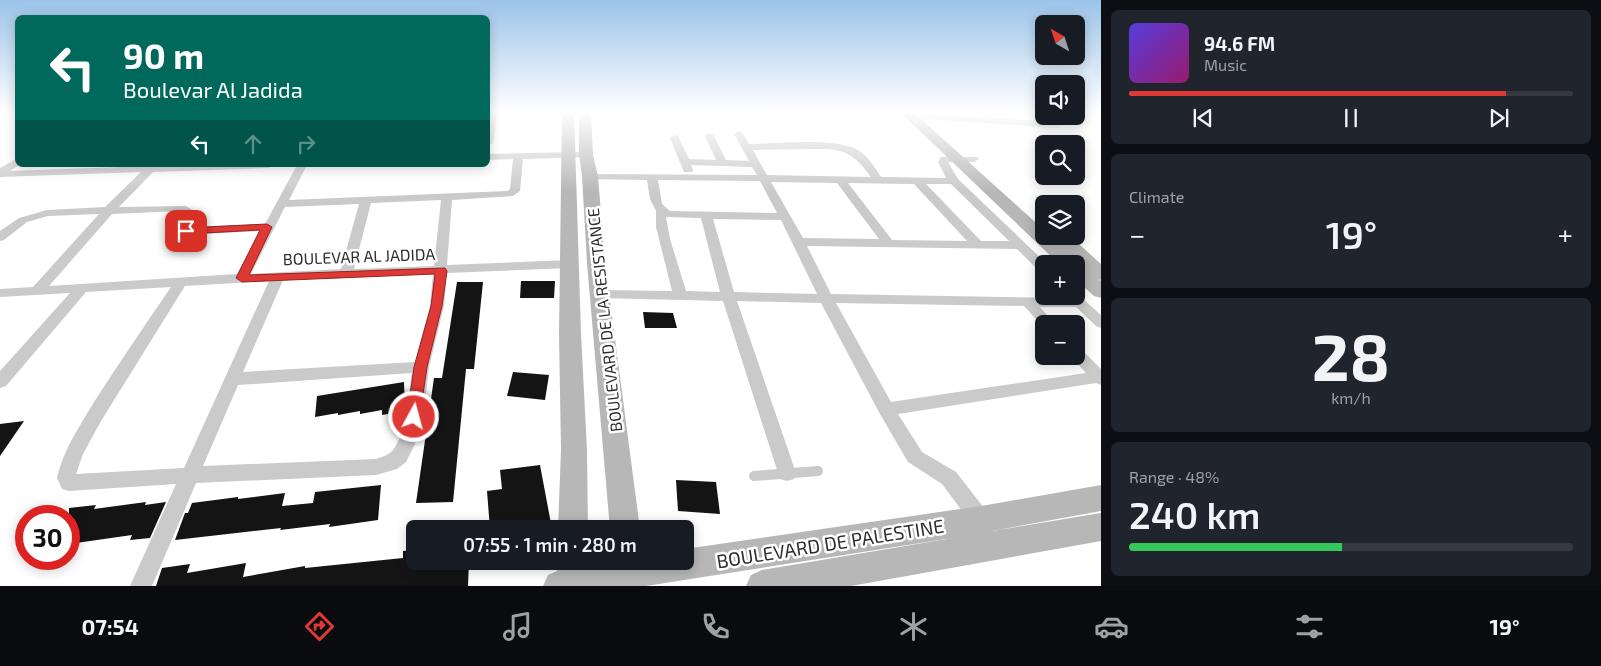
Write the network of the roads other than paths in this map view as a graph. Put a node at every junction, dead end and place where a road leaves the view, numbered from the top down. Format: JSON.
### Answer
{"nodes":[{"id":1,"x":574,"y":138,"type":"edge"},
{"id":2,"x":581,"y":138,"type":"edge"},
{"id":3,"x":675,"y":138,"type":"dead end"},
{"id":4,"x":711,"y":138,"type":"edge"},
{"id":5,"x":742,"y":138,"type":"edge"},
{"id":6,"x":934,"y":138,"type":"edge"},
{"id":7,"x":951,"y":138,"type":"edge"},
{"id":8,"x":747,"y":147,"type":"junction"},
{"id":9,"x":578,"y":155,"type":"junction"},
{"id":10,"x":518,"y":156,"type":"junction"},
{"id":11,"x":490,"y":157,"type":"edge"},
{"id":12,"x":955,"y":158,"type":"junction"},
{"id":13,"x":974,"y":159,"type":"junction"},
{"id":14,"x":685,"y":162,"type":"junction"},
{"id":15,"x":15,"y":163,"type":"edge"},
{"id":16,"x":722,"y":163,"type":"junction"},
{"id":17,"x":754,"y":164,"type":"junction"},
{"id":18,"x":220,"y":167,"type":"edge"},
{"id":19,"x":301,"y":167,"type":"edge"},
{"id":20,"x":149,"y":170,"type":"junction"},
{"id":21,"x":0,"y":173,"type":"edge"},
{"id":22,"x":590,"y":176,"type":"junction"},
{"id":23,"x":652,"y":177,"type":"junction"},
{"id":24,"x":692,"y":178,"type":"junction"},
{"id":25,"x":763,"y":180,"type":"junction"},
{"id":26,"x":841,"y":181,"type":"junction"},
{"id":27,"x":879,"y":181,"type":"junction"},
{"id":28,"x":917,"y":181,"type":"junction"},
{"id":29,"x":954,"y":181,"type":"junction"},
{"id":30,"x":447,"y":197,"type":"junction"},
{"id":31,"x":366,"y":200,"type":"junction"},
{"id":32,"x":281,"y":204,"type":"junction"},
{"id":33,"x":108,"y":211,"type":"junction"},
{"id":34,"x":661,"y":212,"type":"junction"},
{"id":35,"x":1035,"y":214,"type":"edge"},
{"id":36,"x":706,"y":216,"type":"junction"},
{"id":37,"x":784,"y":217,"type":"junction"},
{"id":38,"x":19,"y":222,"type":"junction"},
{"id":39,"x":0,"y":223,"type":"edge"},
{"id":40,"x":267,"y":227,"type":"junction"},
{"id":41,"x":0,"y":236,"type":"edge"},
{"id":42,"x":799,"y":242,"type":"junction"},
{"id":43,"x":888,"y":243,"type":"junction"},
{"id":44,"x":976,"y":244,"type":"junction"},
{"id":45,"x":1020,"y":245,"type":"junction"},
{"id":46,"x":1069,"y":245,"type":"edge"},
{"id":47,"x":1060,"y":255,"type":"edge"},
{"id":48,"x":1035,"y":259,"type":"edge"},
{"id":49,"x":570,"y":264,"type":"junction"},
{"id":50,"x":441,"y":271,"type":"junction"},
{"id":51,"x":346,"y":274,"type":"junction"},
{"id":52,"x":1101,"y":274,"type":"edge"},
{"id":53,"x":278,"y":276,"type":"junction"},
{"id":54,"x":242,"y":278,"type":"junction"},
{"id":55,"x":1085,"y":278,"type":"edge"},
{"id":56,"x":181,"y":282,"type":"junction"},
{"id":57,"x":82,"y":288,"type":"junction"},
{"id":58,"x":37,"y":291,"type":"junction"},
{"id":59,"x":1101,"y":292,"type":"edge"},
{"id":60,"x":0,"y":293,"type":"edge"},
{"id":61,"x":599,"y":294,"type":"junction"},
{"id":62,"x":680,"y":296,"type":"junction"},
{"id":63,"x":729,"y":298,"type":"junction"},
{"id":64,"x":826,"y":298,"type":"junction"},
{"id":65,"x":1027,"y":301,"type":"junction"},
{"id":66,"x":1035,"y":301,"type":"edge"},
{"id":67,"x":1081,"y":305,"type":"edge"},
{"id":68,"x":1040,"y":315,"type":"edge"},
{"id":69,"x":1101,"y":323,"type":"edge"},
{"id":70,"x":1085,"y":362,"type":"edge"},
{"id":71,"x":421,"y":367,"type":"junction"},
{"id":72,"x":1100,"y":378,"type":"edge"},
{"id":73,"x":233,"y":379,"type":"junction"},
{"id":74,"x":0,"y":382,"type":"edge"},
{"id":75,"x":886,"y":409,"type":"junction"},
{"id":76,"x":818,"y":471,"type":"dead end"},
{"id":77,"x":787,"y":473,"type":"junction"},
{"id":78,"x":189,"y":476,"type":"junction"},
{"id":79,"x":754,"y":476,"type":"dead end"},
{"id":80,"x":1096,"y":507,"type":"edge"},
{"id":81,"x":573,"y":520,"type":"edge"},
{"id":82,"x":624,"y":520,"type":"edge"},
{"id":83,"x":981,"y":520,"type":"junction"},
{"id":84,"x":1101,"y":527,"type":"edge"},
{"id":85,"x":629,"y":573,"type":"edge"},
{"id":86,"x":851,"y":578,"type":"edge"},
{"id":87,"x":570,"y":579,"type":"edge"},
{"id":88,"x":141,"y":586,"type":"edge"},
{"id":89,"x":762,"y":586,"type":"edge"}],
"edges":[{"from":1,"to":9,"type":"main road","name":"BOULEVARD DE LA RESISTANCE"},
{"from":2,"to":9,"type":"main road","name":"BOULEVARD DE LA RESISTANCE"},
{"from":3,"to":14,"type":"street"},
{"from":4,"to":16,"type":"street"},
{"from":5,"to":8,"type":"street"},
{"from":6,"to":12,"type":"main road"},
{"from":7,"to":13,"type":"main road"},
{"from":8,"to":17,"type":"street"},
{"from":8,"to":27,"type":"street"},
{"from":9,"to":10,"type":"street"},
{"from":9,"to":22,"type":"main road","name":"BOULEVARD DE LA RESISTANCE"},
{"from":9,"to":49,"type":"main road","name":"BOULEVARD DE LA RESISTANCE"},
{"from":10,"to":11,"type":"street"},
{"from":10,"to":30,"type":"street"},
{"from":12,"to":13,"type":"street"},
{"from":12,"to":29,"type":"street"},
{"from":12,"to":47,"type":"main road"},
{"from":13,"to":35,"type":"main road"},
{"from":14,"to":16,"type":"street"},
{"from":14,"to":24,"type":"street"},
{"from":15,"to":21,"type":"street"},
{"from":16,"to":17,"type":"street"},
{"from":17,"to":25,"type":"street"},
{"from":18,"to":20,"type":"street"},
{"from":19,"to":32,"type":"street"},
{"from":20,"to":21,"type":"street"},
{"from":20,"to":33,"type":"street"},
{"from":22,"to":23,"type":"street"},
{"from":22,"to":61,"type":"main road","name":"BOULEVARD DE LA RESISTANCE"},
{"from":23,"to":24,"type":"street"},
{"from":23,"to":34,"type":"street"},
{"from":24,"to":25,"type":"street"},
{"from":25,"to":26,"type":"street"},
{"from":25,"to":37,"type":"street"},
{"from":26,"to":27,"type":"street"},
{"from":26,"to":43,"type":"street"},
{"from":27,"to":28,"type":"street"},
{"from":28,"to":29,"type":"street"},
{"from":28,"to":44,"type":"street"},
{"from":29,"to":45,"type":"street"},
{"from":30,"to":31,"type":"street"},
{"from":30,"to":50,"type":"street"},
{"from":31,"to":32,"type":"street"},
{"from":31,"to":51,"type":"street"},
{"from":32,"to":40,"type":"street"},
{"from":33,"to":38,"type":"street"},
{"from":33,"to":40,"type":"street"},
{"from":33,"to":58,"type":"street"},
{"from":34,"to":36,"type":"street"},
{"from":34,"to":62,"type":"street"},
{"from":36,"to":37,"type":"street"},
{"from":36,"to":63,"type":"street"},
{"from":37,"to":42,"type":"street"},
{"from":38,"to":39,"type":"street"},
{"from":38,"to":41,"type":"street"},
{"from":40,"to":54,"type":"street"},
{"from":42,"to":43,"type":"street"},
{"from":42,"to":64,"type":"street"},
{"from":43,"to":44,"type":"street"},
{"from":44,"to":45,"type":"street"},
{"from":45,"to":48,"type":"street"},
{"from":46,"to":52,"type":"main road"},
{"from":49,"to":50,"type":"street","name":"BOULEVAR AL JADIDA"},
{"from":49,"to":81,"type":"main road","name":"BOULEVARD DE LA RESISTANCE"},
{"from":50,"to":51,"type":"street","name":"BOULEVAR AL JADIDA"},
{"from":50,"to":71,"type":"street"},
{"from":51,"to":53,"type":"street","name":"BOULEVAR AL JADIDA"},
{"from":53,"to":54,"type":"street","name":"BOULEVAR AL JADIDA"},
{"from":53,"to":73,"type":"street"},
{"from":54,"to":56,"type":"street","name":"BOULEVAR AL JADIDA"},
{"from":55,"to":59,"type":"main road"},
{"from":56,"to":57,"type":"street","name":"BOULEVAR AL JADIDA"},
{"from":56,"to":78,"type":"street"},
{"from":57,"to":58,"type":"street","name":"BOULEVAR AL JADIDA"},
{"from":57,"to":74,"type":"street"},
{"from":58,"to":60,"type":"street","name":"BOULEVAR AL JADIDA"},
{"from":61,"to":62,"type":"street"},
{"from":61,"to":82,"type":"main road","name":"BOULEVARD DE LA RESISTANCE"},
{"from":62,"to":63,"type":"street"},
{"from":63,"to":64,"type":"street"},
{"from":63,"to":77,"type":"street"},
{"from":64,"to":65,"type":"street"},
{"from":64,"to":75,"type":"street"},
{"from":65,"to":66,"type":"street"},
{"from":65,"to":68,"type":"street"},
{"from":67,"to":69,"type":"street"},
{"from":70,"to":72,"type":"street"},
{"from":71,"to":73,"type":"street"},
{"from":71,"to":78,"type":"street"},
{"from":72,"to":75,"type":"street"},
{"from":73,"to":78,"type":"street"},
{"from":75,"to":83,"type":"street"},
{"from":76,"to":77,"type":"lane"},
{"from":77,"to":79,"type":"lane"},
{"from":78,"to":88,"type":"street"},
{"from":80,"to":83,"type":"main road","name":"BOULEVARD DE PALESTINE"},
{"from":83,"to":85,"type":"main road","name":"BOULEVARD DE PALESTINE"},
{"from":84,"to":86,"type":"main road","name":"BOULEVARD DE PALESTINE"},
{"from":85,"to":87,"type":"main road","name":"BOULEVARD DE PALESTINE"},
{"from":86,"to":89,"type":"main road","name":"BOULEVARD DE PALESTINE"}]}
